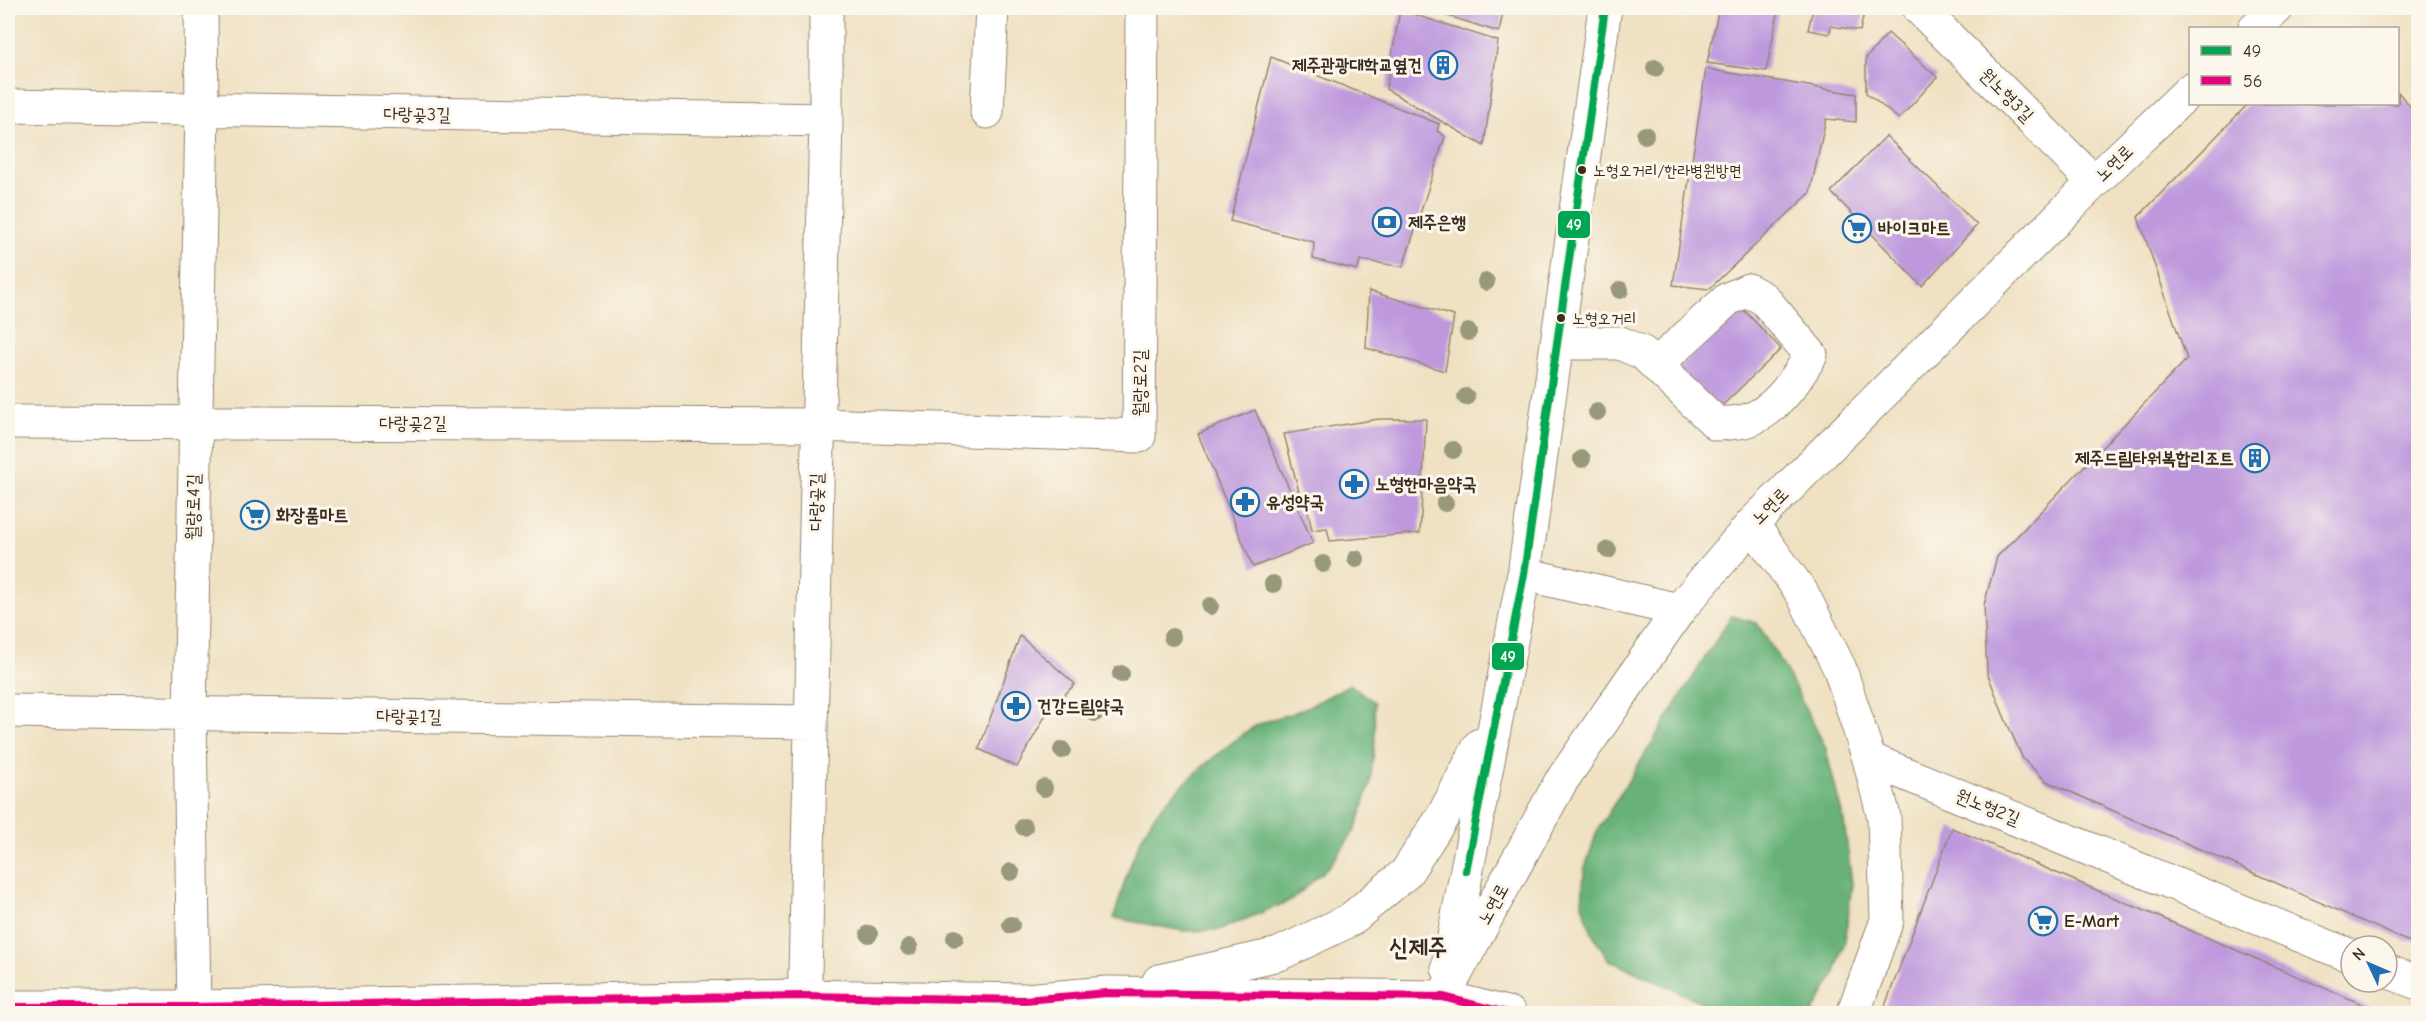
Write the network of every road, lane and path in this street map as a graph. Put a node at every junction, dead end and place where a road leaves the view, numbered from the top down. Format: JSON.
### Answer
{"nodes":[{"id":1,"x":201,"y":8,"type":"edge"},
{"id":2,"x":826,"y":8,"type":"edge"},
{"id":3,"x":992,"y":8,"type":"edge"},
{"id":4,"x":1142,"y":8,"type":"edge"},
{"id":5,"x":1605,"y":8,"type":"edge"},
{"id":6,"x":1919,"y":8,"type":"edge"},
{"id":7,"x":2277,"y":8,"type":"edge"},
{"id":8,"x":2256,"y":27,"type":"edge"},
{"id":9,"x":2189,"y":91,"type":"edge"},
{"id":10,"x":8,"y":106,"type":"edge"},
{"id":11,"x":202,"y":111,"type":"junction"},
{"id":12,"x":987,"y":112,"type":"dead end"},
{"id":13,"x":826,"y":120,"type":"junction"},
{"id":14,"x":2094,"y":182,"type":"junction"},
{"id":15,"x":1557,"y":343,"type":"junction"},
{"id":16,"x":1656,"y":365,"type":"junction"},
{"id":17,"x":8,"y":422,"type":"edge"},
{"id":18,"x":195,"y":422,"type":"junction"},
{"id":19,"x":818,"y":425,"type":"junction"},
{"id":20,"x":1752,"y":524,"type":"junction"},
{"id":21,"x":1524,"y":574,"type":"junction"},
{"id":22,"x":1679,"y":610,"type":"junction"},
{"id":23,"x":8,"y":711,"type":"edge"},
{"id":24,"x":190,"y":713,"type":"junction"},
{"id":25,"x":1496,"y":715,"type":"junction"},
{"id":26,"x":811,"y":722,"type":"junction"},
{"id":27,"x":1869,"y":759,"type":"junction"},
{"id":28,"x":2339,"y":951,"type":"edge"},
{"id":29,"x":2399,"y":975,"type":"edge"},
{"id":30,"x":2418,"y":983,"type":"edge"},
{"id":31,"x":1107,"y":993,"type":"junction"},
{"id":32,"x":804,"y":1005,"type":"edge"},
{"id":33,"x":1440,"y":1005,"type":"edge"},
{"id":34,"x":8,"y":1007,"type":"edge"},
{"id":35,"x":194,"y":1010,"type":"edge"},
{"id":36,"x":1152,"y":1014,"type":"edge"},
{"id":37,"x":1510,"y":1014,"type":"edge"},
{"id":38,"x":1853,"y":1014,"type":"edge"}],
"edges":[{"from":1,"to":11,"type":"street","name":"월랑로4길"},
{"from":2,"to":13,"type":"street","name":"다랑곶길"},
{"from":3,"to":12,"type":"street"},
{"from":4,"to":19,"type":"street","name":"월랑로2길"},
{"from":5,"to":15,"type":"street"},
{"from":6,"to":14,"type":"street","name":"원노형3길"},
{"from":7,"to":8,"type":"street"},
{"from":9,"to":14,"type":"street","name":"노연로"},
{"from":10,"to":11,"type":"street","name":"다랑곶3길"},
{"from":11,"to":13,"type":"street","name":"다랑곶3길"},
{"from":11,"to":18,"type":"street","name":"월랑로4길"},
{"from":13,"to":19,"type":"street","name":"다랑곶길"},
{"from":14,"to":20,"type":"street","name":"노연로"},
{"from":15,"to":16,"type":"street"},
{"from":15,"to":21,"type":"street"},
{"from":16,"to":16,"type":"street"},
{"from":17,"to":18,"type":"street","name":"다랑곶2길"},
{"from":18,"to":19,"type":"street","name":"다랑곶2길"},
{"from":18,"to":24,"type":"street","name":"월랑로4길"},
{"from":19,"to":26,"type":"street","name":"다랑곶길"},
{"from":20,"to":22,"type":"street","name":"노연로"},
{"from":20,"to":27,"type":"street"},
{"from":21,"to":22,"type":"street"},
{"from":21,"to":25,"type":"street"},
{"from":22,"to":33,"type":"street","name":"노연로"},
{"from":23,"to":24,"type":"street","name":"다랑곶1길"},
{"from":24,"to":26,"type":"street","name":"다랑곶1길"},
{"from":24,"to":35,"type":"street","name":"월랑로4길"},
{"from":25,"to":31,"type":"street"},
{"from":25,"to":33,"type":"street"},
{"from":26,"to":32,"type":"street","name":"다랑곶길"},
{"from":27,"to":28,"type":"street","name":"원노형2길"},
{"from":27,"to":38,"type":"street"},
{"from":29,"to":30,"type":"street"},
{"from":31,"to":32,"type":"street"},
{"from":31,"to":33,"type":"street"},
{"from":31,"to":36,"type":"street"},
{"from":32,"to":35,"type":"street"},
{"from":33,"to":37,"type":"street"},
{"from":34,"to":35,"type":"street"}]}
